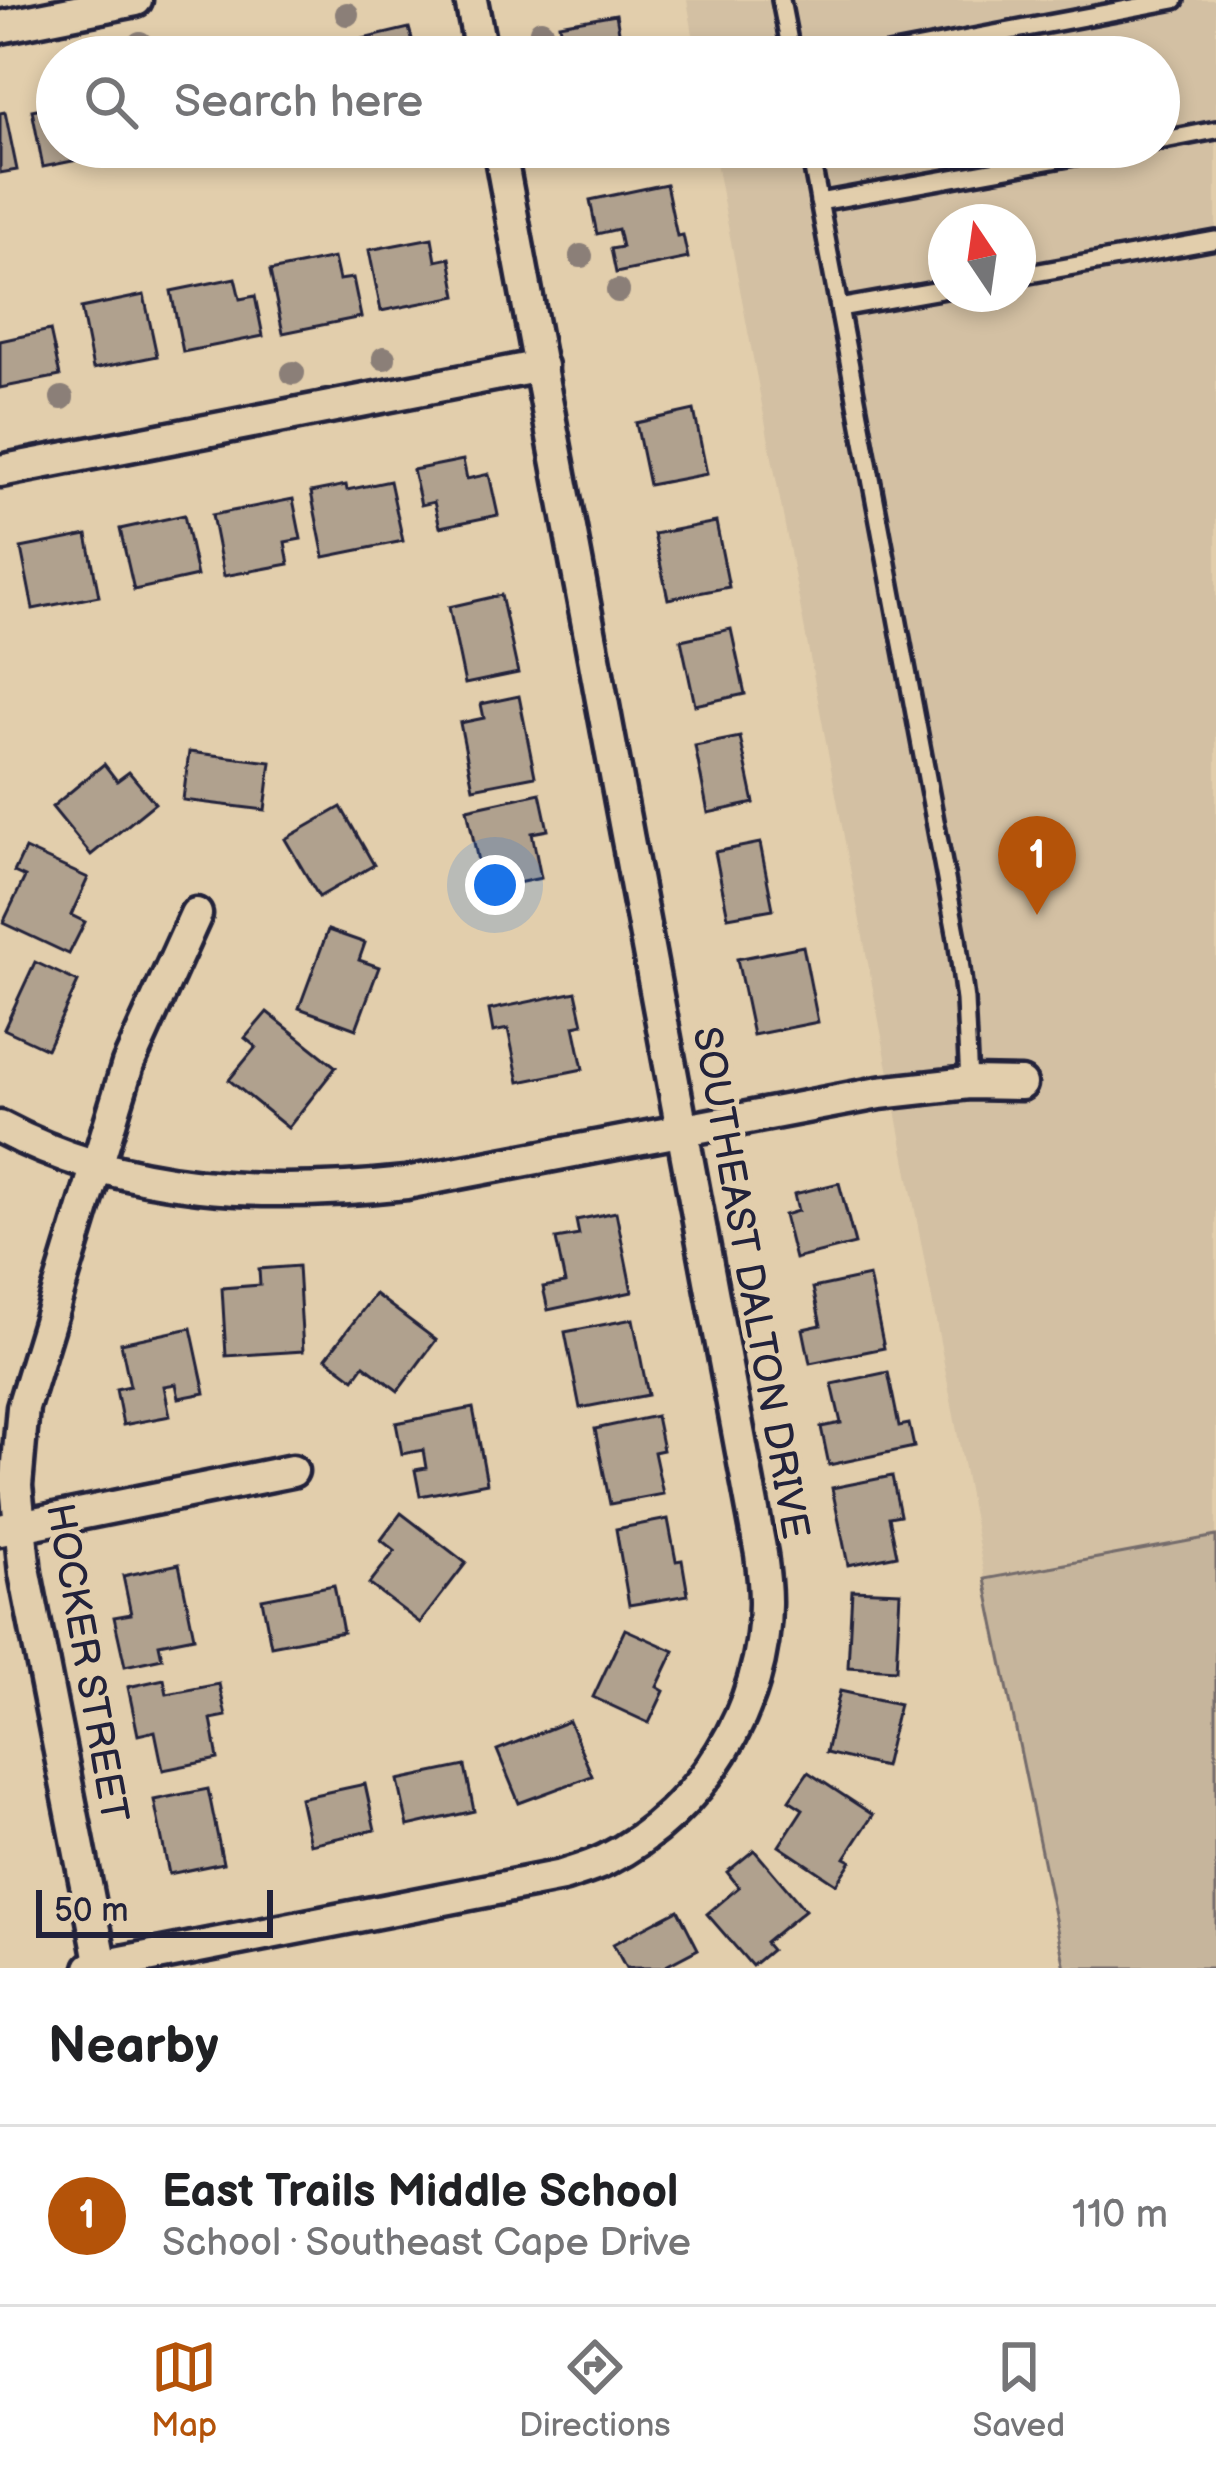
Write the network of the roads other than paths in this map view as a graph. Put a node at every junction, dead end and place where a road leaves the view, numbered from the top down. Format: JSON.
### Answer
{"nodes":[{"id":1,"x":136,"y":0,"type":"edge"},
{"id":2,"x":471,"y":0,"type":"edge"},
{"id":3,"x":781,"y":0,"type":"edge"},
{"id":4,"x":1175,"y":0,"type":"edge"},
{"id":5,"x":0,"y":27,"type":"edge"},
{"id":6,"x":478,"y":36,"type":"edge"},
{"id":7,"x":788,"y":36,"type":"edge"},
{"id":8,"x":984,"y":36,"type":"edge"},
{"id":9,"x":1216,"y":130,"type":"edge"},
{"id":10,"x":1180,"y":137,"type":"edge"},
{"id":11,"x":504,"y":168,"type":"edge"},
{"id":12,"x":813,"y":168,"type":"edge"},
{"id":13,"x":1008,"y":168,"type":"edge"},
{"id":14,"x":819,"y":202,"type":"junction"},
{"id":15,"x":1216,"y":240,"type":"edge"},
{"id":16,"x":1036,"y":273,"type":"edge"},
{"id":17,"x":928,"y":292,"type":"edge"},
{"id":18,"x":838,"y":308,"type":"junction"},
{"id":19,"x":541,"y":366,"type":"junction"},
{"id":20,"x":0,"y":471,"type":"edge"},
{"id":21,"x":196,"y":914,"type":"dead end"},
{"id":22,"x":969,"y":1083,"type":"junction"},
{"id":23,"x":1021,"y":1084,"type":"dead end"},
{"id":24,"x":0,"y":1127,"type":"edge"},
{"id":25,"x":683,"y":1130,"type":"junction"},
{"id":26,"x":98,"y":1166,"type":"junction"},
{"id":27,"x":292,"y":1471,"type":"dead end"},
{"id":28,"x":9,"y":1528,"type":"edge"},
{"id":29,"x":96,"y":1967,"type":"edge"}],
"edges":[{"from":1,"to":5,"type":"street"},
{"from":2,"to":6,"type":"street"},
{"from":3,"to":7,"type":"lane"},
{"from":4,"to":8,"type":"lane"},
{"from":9,"to":10,"type":"lane"},
{"from":11,"to":19,"type":"street","name":"SOUTHEAST DALTON DRIVE"},
{"from":12,"to":14,"type":"lane"},
{"from":13,"to":14,"type":"lane"},
{"from":14,"to":18,"type":"lane"},
{"from":15,"to":16,"type":"lane"},
{"from":17,"to":18,"type":"lane"},
{"from":18,"to":22,"type":"lane"},
{"from":19,"to":20,"type":"street"},
{"from":19,"to":25,"type":"street","name":"SOUTHEAST DALTON DRIVE"},
{"from":21,"to":26,"type":"street","name":"HOCKER STREET"},
{"from":22,"to":23,"type":"street"},
{"from":22,"to":25,"type":"street"},
{"from":24,"to":26,"type":"street"},
{"from":25,"to":26,"type":"street"},
{"from":25,"to":29,"type":"street","name":"SOUTHEAST DALTON DRIVE"},
{"from":26,"to":28,"type":"street","name":"HOCKER STREET"},
{"from":27,"to":28,"type":"street"},
{"from":28,"to":29,"type":"street","name":"HOCKER STREET"}]}
